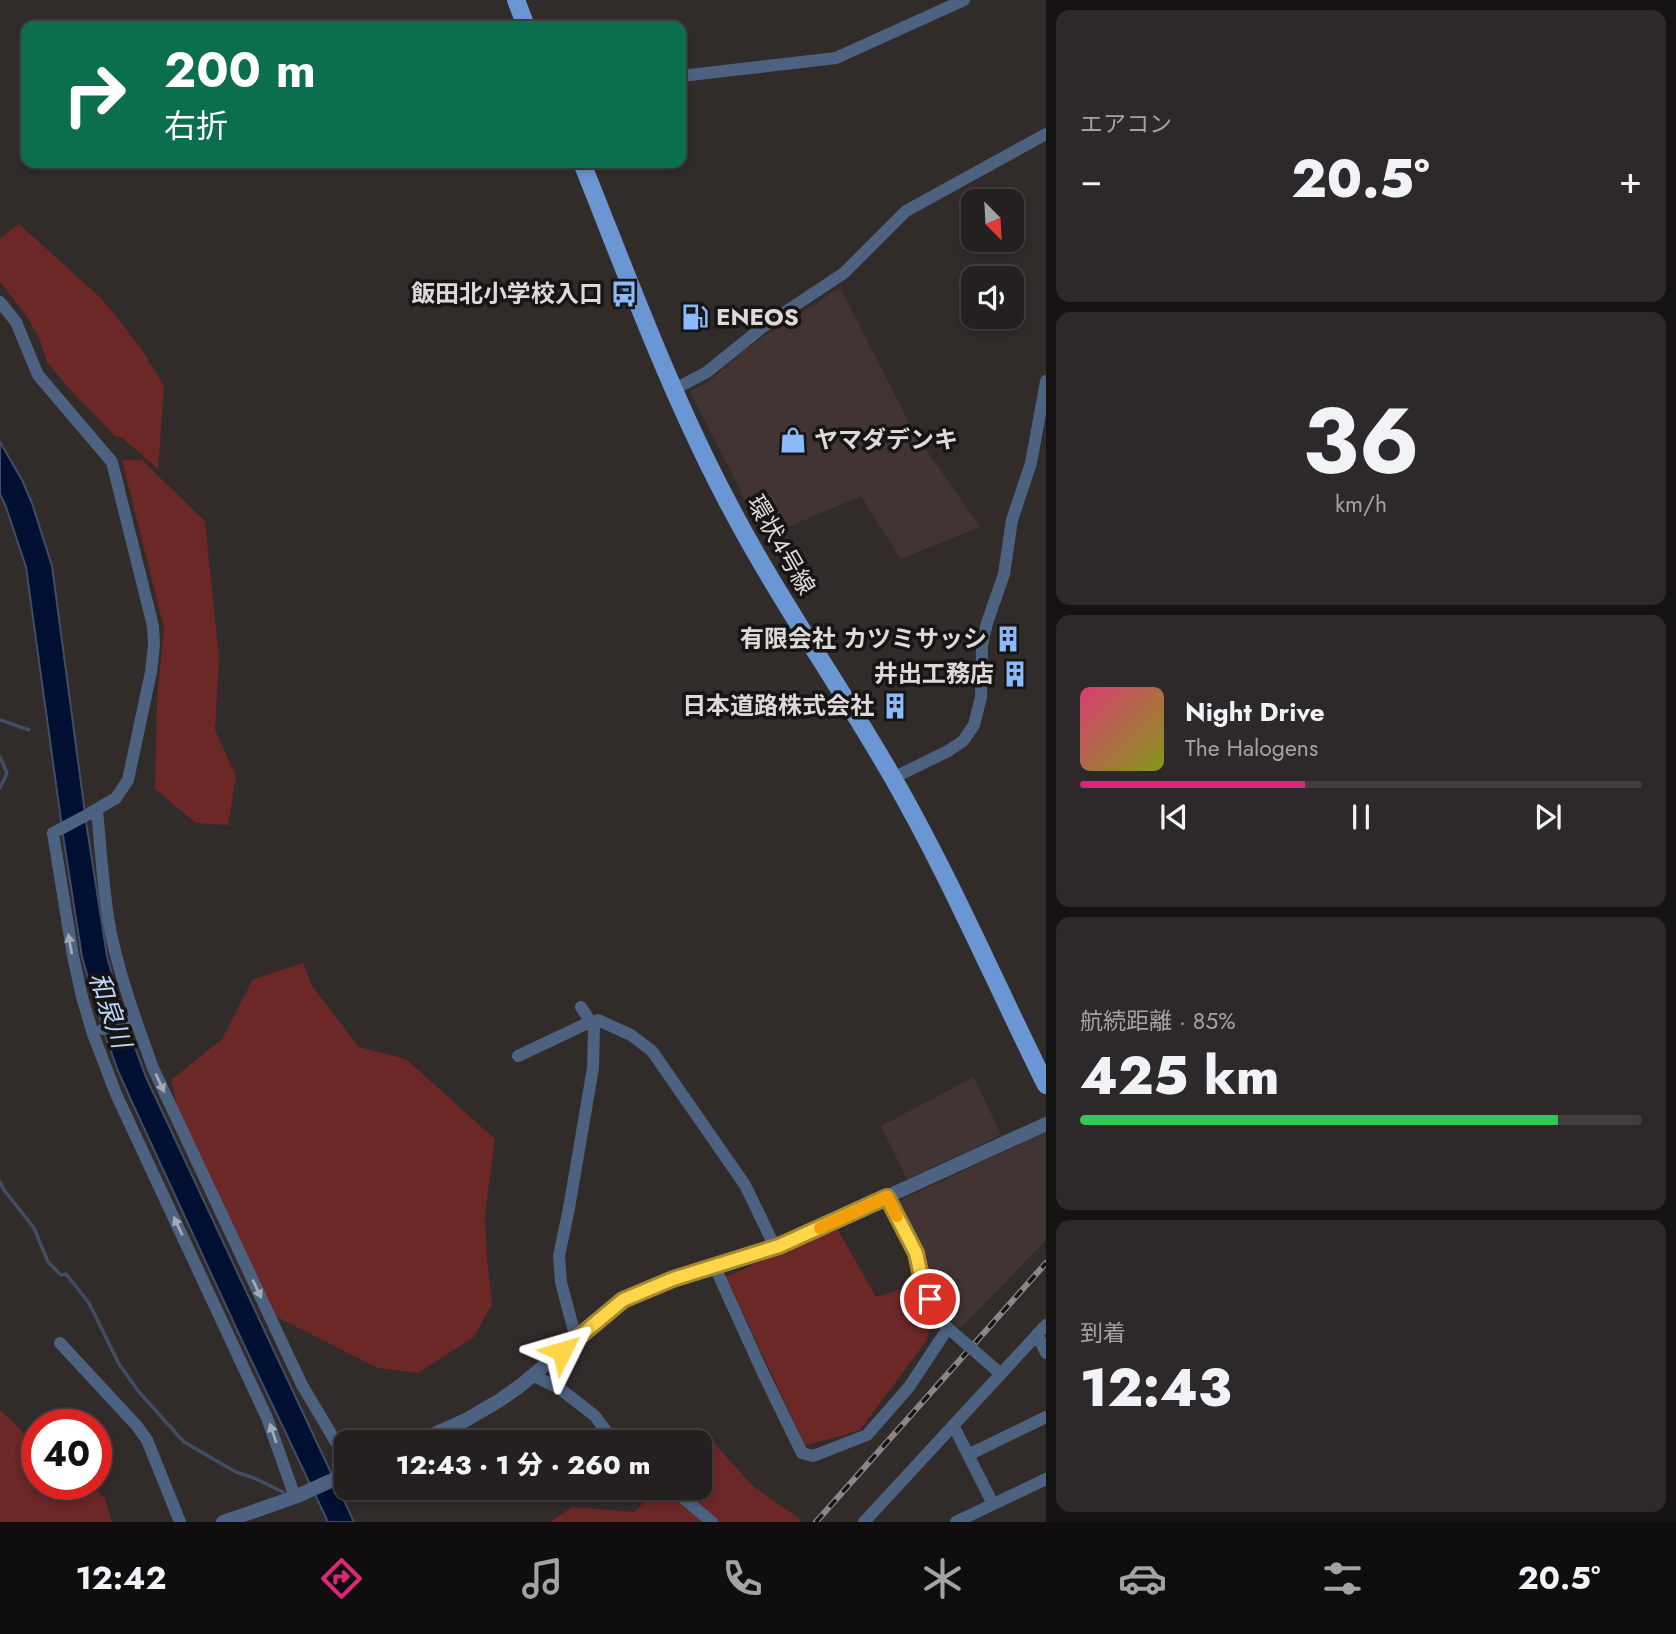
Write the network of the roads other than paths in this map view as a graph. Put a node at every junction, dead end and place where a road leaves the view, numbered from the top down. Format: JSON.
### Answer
{"nodes":[{"id":1,"x":516,"y":0,"type":"edge"},
{"id":2,"x":964,"y":0,"type":"edge"},
{"id":3,"x":524,"y":21,"type":"edge"},
{"id":4,"x":686,"y":75,"type":"edge"},
{"id":5,"x":1046,"y":134,"type":"edge"},
{"id":6,"x":584,"y":168,"type":"edge"},
{"id":7,"x":0,"y":302,"type":"edge"},
{"id":8,"x":1046,"y":381,"type":"edge"},
{"id":9,"x":673,"y":390,"type":"junction"},
{"id":10,"x":893,"y":778,"type":"junction"},
{"id":11,"x":89,"y":814,"type":"junction"},
{"id":12,"x":581,"y":1007,"type":"dead end"},
{"id":13,"x":130,"y":1021,"type":"junction"},
{"id":14,"x":592,"y":1024,"type":"junction"},
{"id":15,"x":103,"y":1029,"type":"dead end"},
{"id":16,"x":518,"y":1056,"type":"dead end"},
{"id":17,"x":1046,"y":1085,"type":"edge"},
{"id":18,"x":1046,"y":1124,"type":"edge"},
{"id":19,"x":887,"y":1197,"type":"junction"},
{"id":20,"x":775,"y":1247,"type":"junction"},
{"id":21,"x":714,"y":1265,"type":"junction"},
{"id":22,"x":948,"y":1328,"type":"junction"},
{"id":23,"x":1041,"y":1329,"type":"edge"},
{"id":24,"x":576,"y":1339,"type":"junction"},
{"id":25,"x":60,"y":1343,"type":"dead end"},
{"id":26,"x":1046,"y":1353,"type":"edge"},
{"id":27,"x":1001,"y":1374,"type":"junction"},
{"id":28,"x":532,"y":1376,"type":"junction"},
{"id":29,"x":1046,"y":1417,"type":"edge"},
{"id":30,"x":953,"y":1425,"type":"junction"},
{"id":31,"x":444,"y":1430,"type":"edge"},
{"id":32,"x":605,"y":1430,"type":"edge"},
{"id":33,"x":334,"y":1439,"type":"edge"},
{"id":34,"x":968,"y":1455,"type":"junction"},
{"id":35,"x":1046,"y":1479,"type":"edge"},
{"id":36,"x":334,"y":1480,"type":"edge"},
{"id":37,"x":295,"y":1497,"type":"junction"},
{"id":38,"x":685,"y":1500,"type":"edge"},
{"id":39,"x":993,"y":1504,"type":"junction"},
{"id":40,"x":871,"y":1519,"type":"edge"},
{"id":41,"x":180,"y":1522,"type":"edge"},
{"id":42,"x":223,"y":1522,"type":"edge"},
{"id":43,"x":712,"y":1522,"type":"edge"},
{"id":44,"x":956,"y":1522,"type":"edge"}],
"edges":[{"from":1,"to":3,"type":"main road"},
{"from":2,"to":4,"type":"street"},
{"from":5,"to":9,"type":"street"},
{"from":6,"to":9,"type":"main road","name":"環状4号線"},
{"from":7,"to":11,"type":"street"},
{"from":8,"to":10,"type":"street"},
{"from":9,"to":10,"type":"main road","name":"環状4号線"},
{"from":10,"to":17,"type":"main road","name":"環状4号線"},
{"from":11,"to":13,"type":"street"},
{"from":37,"to":11,"type":"street","one_way":true},
{"from":12,"to":14,"type":"street"},
{"from":13,"to":15,"type":"street"},
{"from":13,"to":33,"type":"street","one_way":true},
{"from":14,"to":16,"type":"street"},
{"from":14,"to":20,"type":"street"},
{"from":14,"to":24,"type":"street"},
{"from":18,"to":19,"type":"street"},
{"from":19,"to":20,"type":"street"},
{"from":19,"to":22,"type":"street"},
{"from":20,"to":21,"type":"street"},
{"from":21,"to":22,"type":"street"},
{"from":21,"to":24,"type":"street"},
{"from":22,"to":27,"type":"street","bridge":true},
{"from":23,"to":26,"type":"street"},
{"from":23,"to":27,"type":"street"},
{"from":24,"to":28,"type":"street"},
{"from":25,"to":41,"type":"street"},
{"from":27,"to":30,"type":"street"},
{"from":28,"to":31,"type":"street"},
{"from":28,"to":32,"type":"street"},
{"from":29,"to":34,"type":"street"},
{"from":30,"to":34,"type":"street"},
{"from":30,"to":40,"type":"street"},
{"from":34,"to":39,"type":"street"},
{"from":35,"to":39,"type":"street"},
{"from":36,"to":37,"type":"street"},
{"from":37,"to":42,"type":"street"},
{"from":38,"to":43,"type":"street"},
{"from":39,"to":44,"type":"street"}]}
